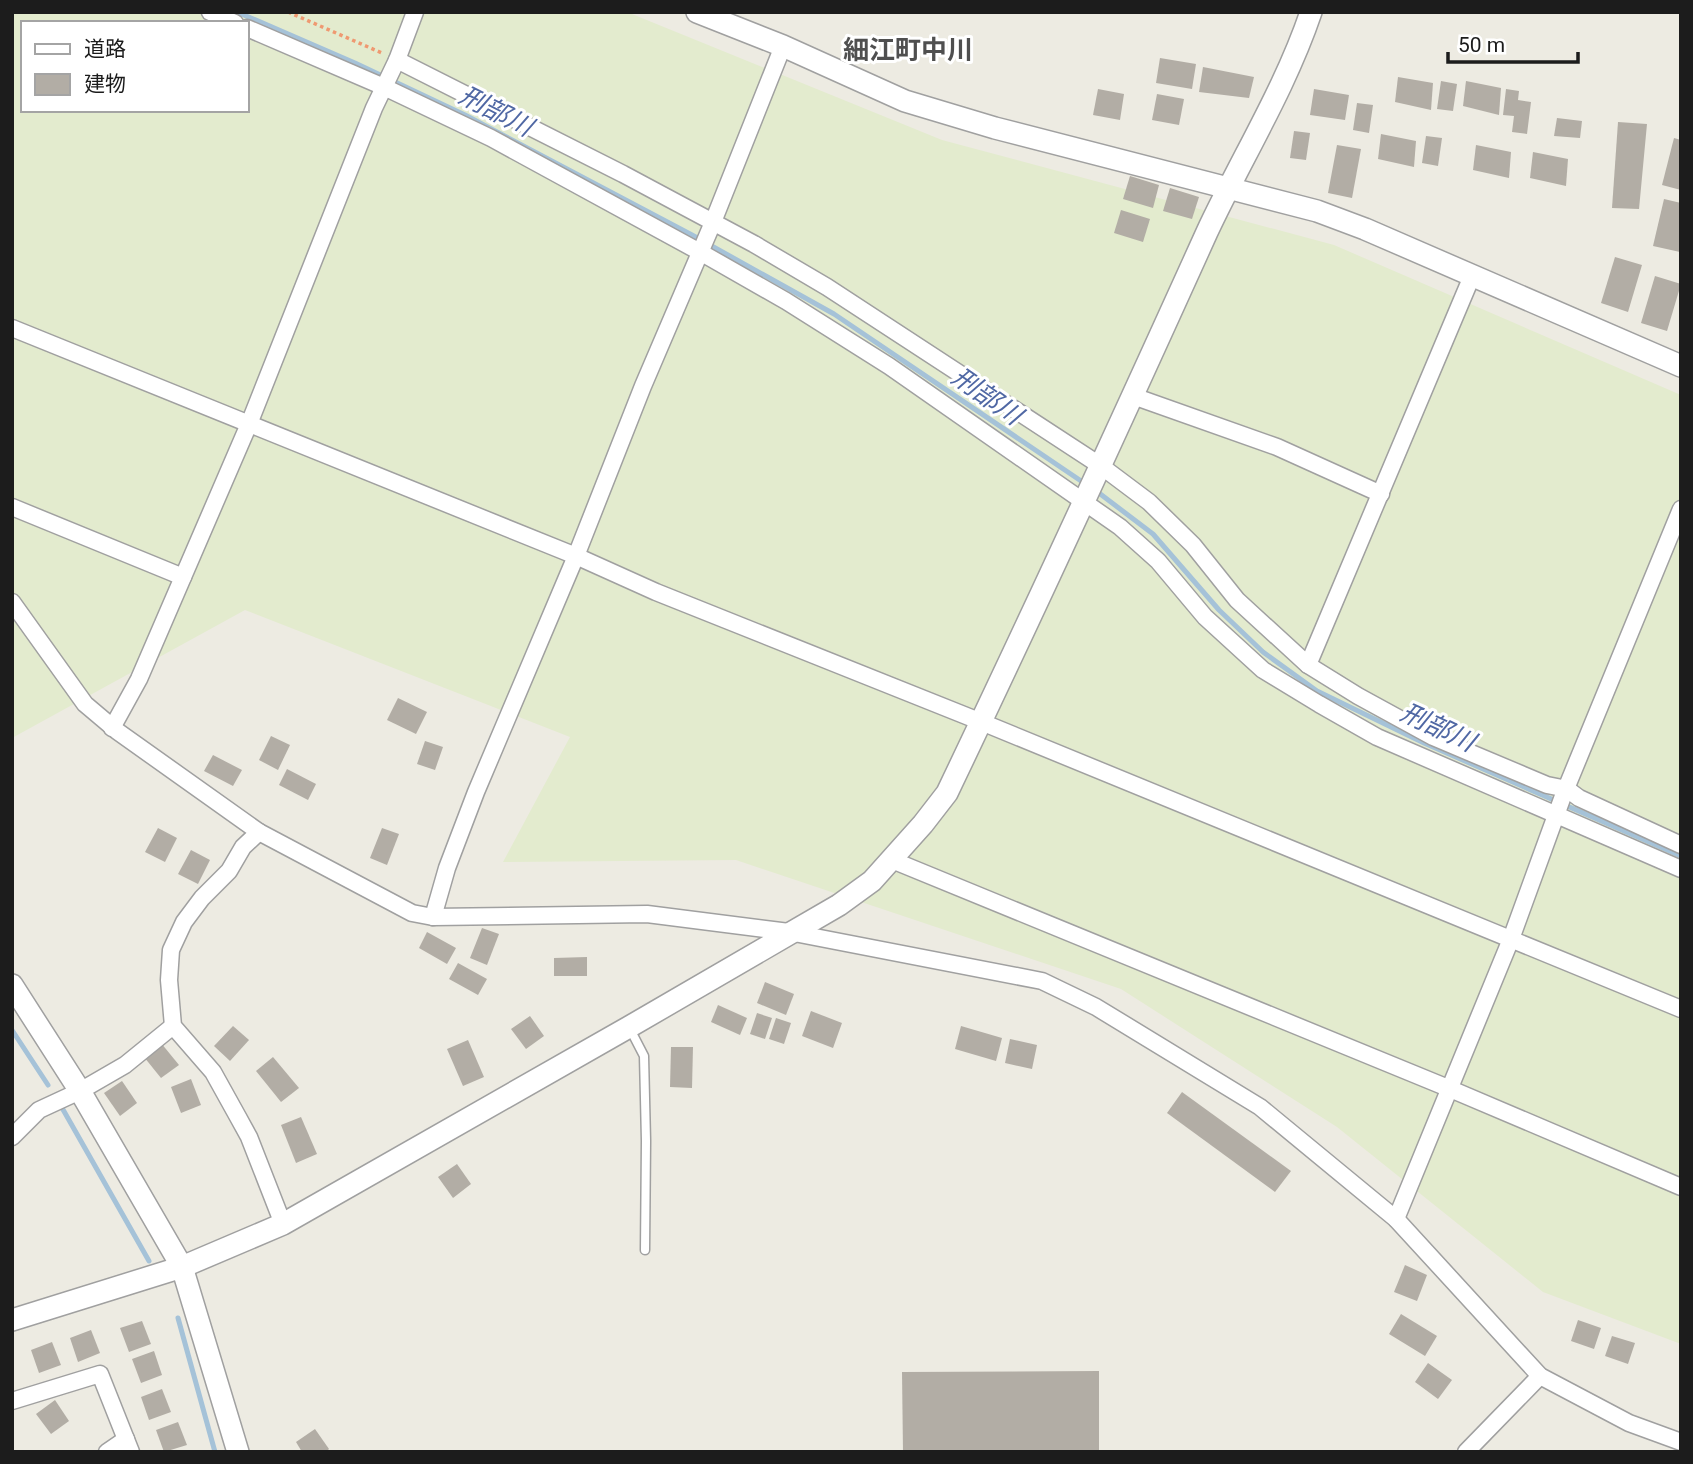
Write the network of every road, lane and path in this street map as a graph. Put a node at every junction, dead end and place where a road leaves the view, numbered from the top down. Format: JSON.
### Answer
{"nodes":[{"id":1,"x":210,"y":12,"type":"edge"},
{"id":2,"x":288,"y":12,"type":"edge"},
{"id":3,"x":415,"y":12,"type":"edge"},
{"id":4,"x":697,"y":12,"type":"edge"},
{"id":5,"x":1309,"y":19,"type":"edge"},
{"id":6,"x":230,"y":21,"type":"edge"},
{"id":7,"x":248,"y":28,"type":"edge"},
{"id":8,"x":783,"y":46,"type":"junction"},
{"id":9,"x":397,"y":60,"type":"junction"},
{"id":10,"x":384,"y":87,"type":"junction"},
{"id":11,"x":1227,"y":188,"type":"junction"},
{"id":12,"x":711,"y":225,"type":"junction"},
{"id":13,"x":701,"y":251,"type":"junction"},
{"id":14,"x":1472,"y":276,"type":"junction"},
{"id":15,"x":12,"y":328,"type":"edge"},
{"id":16,"x":1681,"y":366,"type":"edge"},
{"id":17,"x":1133,"y":396,"type":"junction"},
{"id":18,"x":249,"y":424,"type":"junction"},
{"id":19,"x":1100,"y":468,"type":"junction"},
{"id":20,"x":1381,"y":494,"type":"junction"},
{"id":21,"x":1085,"y":499,"type":"junction"},
{"id":22,"x":12,"y":508,"type":"edge"},
{"id":23,"x":1681,"y":509,"type":"edge"},
{"id":24,"x":576,"y":556,"type":"junction"},
{"id":25,"x":183,"y":577,"type":"junction"},
{"id":26,"x":12,"y":601,"type":"edge"},
{"id":27,"x":1308,"y":665,"type":"junction"},
{"id":28,"x":979,"y":722,"type":"junction"},
{"id":29,"x":112,"y":728,"type":"junction"},
{"id":30,"x":1561,"y":801,"type":"junction"},
{"id":31,"x":259,"y":832,"type":"junction"},
{"id":32,"x":1681,"y":845,"type":"edge"},
{"id":33,"x":892,"y":860,"type":"junction"},
{"id":34,"x":1681,"y":869,"type":"edge"},
{"id":35,"x":433,"y":917,"type":"junction"},
{"id":36,"x":789,"y":932,"type":"junction"},
{"id":37,"x":1511,"y":939,"type":"junction"},
{"id":38,"x":12,"y":985,"type":"edge"},
{"id":39,"x":1681,"y":1009,"type":"edge"},
{"id":40,"x":173,"y":1026,"type":"junction"},
{"id":41,"x":629,"y":1027,"type":"junction"},
{"id":42,"x":1448,"y":1088,"type":"junction"},
{"id":43,"x":80,"y":1091,"type":"junction"},
{"id":44,"x":12,"y":1137,"type":"edge"},
{"id":45,"x":1681,"y":1187,"type":"edge"},
{"id":46,"x":1396,"y":1219,"type":"junction"},
{"id":47,"x":283,"y":1224,"type":"junction"},
{"id":48,"x":645,"y":1250,"type":"dead end"},
{"id":49,"x":182,"y":1267,"type":"junction"},
{"id":50,"x":12,"y":1320,"type":"edge"},
{"id":51,"x":1540,"y":1376,"type":"junction"},
{"id":52,"x":12,"y":1401,"type":"edge"},
{"id":53,"x":1681,"y":1443,"type":"edge"},
{"id":54,"x":129,"y":1445,"type":"edge"},
{"id":55,"x":107,"y":1452,"type":"edge"},
{"id":56,"x":238,"y":1452,"type":"edge"},
{"id":57,"x":1466,"y":1452,"type":"edge"}],
"edges":[{"from":1,"to":6,"type":"street"},
{"from":2,"to":9,"type":"path"},
{"from":3,"to":9,"type":"street"},
{"from":4,"to":8,"type":"street"},
{"from":5,"to":11,"type":"street"},
{"from":7,"to":10,"type":"street"},
{"from":8,"to":11,"type":"street"},
{"from":8,"to":12,"type":"street"},
{"from":9,"to":10,"type":"street"},
{"from":9,"to":12,"type":"street"},
{"from":10,"to":13,"type":"street"},
{"from":10,"to":18,"type":"street"},
{"from":11,"to":14,"type":"street"},
{"from":11,"to":17,"type":"street"},
{"from":12,"to":13,"type":"street"},
{"from":12,"to":19,"type":"street"},
{"from":13,"to":21,"type":"street"},
{"from":13,"to":24,"type":"street"},
{"from":14,"to":16,"type":"street"},
{"from":14,"to":20,"type":"street"},
{"from":15,"to":18,"type":"street"},
{"from":17,"to":19,"type":"street"},
{"from":17,"to":20,"type":"street"},
{"from":18,"to":24,"type":"street"},
{"from":18,"to":25,"type":"street"},
{"from":19,"to":21,"type":"street"},
{"from":19,"to":27,"type":"street"},
{"from":20,"to":27,"type":"street"},
{"from":21,"to":28,"type":"street"},
{"from":21,"to":30,"type":"street"},
{"from":22,"to":25,"type":"street"},
{"from":23,"to":30,"type":"street"},
{"from":24,"to":28,"type":"street"},
{"from":24,"to":35,"type":"street"},
{"from":25,"to":29,"type":"street"},
{"from":26,"to":29,"type":"street"},
{"from":27,"to":30,"type":"street"},
{"from":28,"to":33,"type":"street"},
{"from":28,"to":37,"type":"street"},
{"from":29,"to":31,"type":"street"},
{"from":30,"to":32,"type":"street"},
{"from":30,"to":34,"type":"street"},
{"from":30,"to":37,"type":"street"},
{"from":31,"to":35,"type":"street"},
{"from":31,"to":40,"type":"street"},
{"from":33,"to":36,"type":"street"},
{"from":33,"to":42,"type":"street"},
{"from":35,"to":36,"type":"street"},
{"from":36,"to":41,"type":"street"},
{"from":36,"to":46,"type":"street"},
{"from":37,"to":39,"type":"street"},
{"from":37,"to":42,"type":"street"},
{"from":38,"to":43,"type":"street"},
{"from":40,"to":43,"type":"street"},
{"from":40,"to":47,"type":"street"},
{"from":41,"to":47,"type":"street"},
{"from":41,"to":48,"type":"lane"},
{"from":42,"to":45,"type":"street"},
{"from":42,"to":46,"type":"street"},
{"from":43,"to":44,"type":"street"},
{"from":43,"to":49,"type":"street"},
{"from":46,"to":51,"type":"street"},
{"from":47,"to":49,"type":"street"},
{"from":49,"to":50,"type":"street"},
{"from":49,"to":56,"type":"street"},
{"from":51,"to":53,"type":"street"},
{"from":51,"to":57,"type":"street"},
{"from":52,"to":54,"type":"street"},
{"from":54,"to":55,"type":"street"}]}
